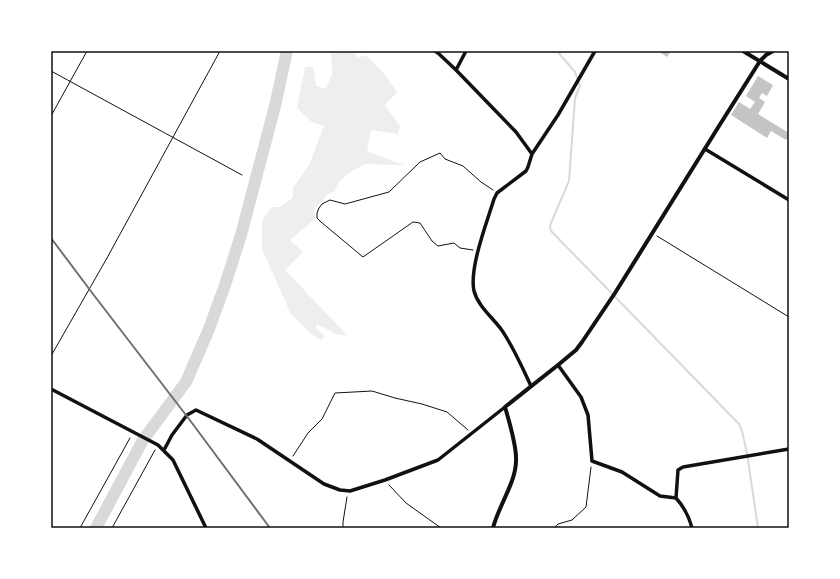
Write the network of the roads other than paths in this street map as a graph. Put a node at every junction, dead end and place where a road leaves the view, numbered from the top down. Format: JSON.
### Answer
{"nodes":[{"id":1,"x":435,"y":51,"type":"edge"},
{"id":2,"x":466,"y":51,"type":"edge"},
{"id":3,"x":595,"y":51,"type":"edge"},
{"id":4,"x":743,"y":51,"type":"edge"},
{"id":5,"x":773,"y":51,"type":"edge"},
{"id":6,"x":760,"y":61,"type":"junction"},
{"id":7,"x":456,"y":70,"type":"junction"},
{"id":8,"x":789,"y":79,"type":"edge"},
{"id":9,"x":705,"y":149,"type":"junction"},
{"id":10,"x":532,"y":154,"type":"junction"},
{"id":11,"x":789,"y":200,"type":"edge"},
{"id":12,"x":558,"y":365,"type":"junction"},
{"id":13,"x":531,"y":386,"type":"junction"},
{"id":14,"x":51,"y":389,"type":"edge"},
{"id":15,"x":505,"y":407,"type":"junction"},
{"id":16,"x":789,"y":449,"type":"edge"},
{"id":17,"x":164,"y":450,"type":"junction"},
{"id":18,"x":676,"y":498,"type":"junction"},
{"id":19,"x":206,"y":528,"type":"edge"},
{"id":20,"x":493,"y":528,"type":"edge"},
{"id":21,"x":692,"y":528,"type":"edge"}],
"edges":[{"from":1,"to":7,"type":"street"},
{"from":2,"to":7,"type":"street"},
{"from":3,"to":10,"type":"street"},
{"from":4,"to":6,"type":"street"},
{"from":5,"to":6,"type":"street"},
{"from":6,"to":8,"type":"street"},
{"from":6,"to":9,"type":"street"},
{"from":7,"to":10,"type":"street"},
{"from":9,"to":11,"type":"street"},
{"from":9,"to":12,"type":"street"},
{"from":10,"to":13,"type":"street"},
{"from":12,"to":13,"type":"street"},
{"from":12,"to":18,"type":"street"},
{"from":13,"to":15,"type":"street"},
{"from":14,"to":17,"type":"street"},
{"from":15,"to":17,"type":"street"},
{"from":15,"to":20,"type":"street"},
{"from":16,"to":18,"type":"street"},
{"from":17,"to":19,"type":"street"},
{"from":18,"to":21,"type":"street"}]}
